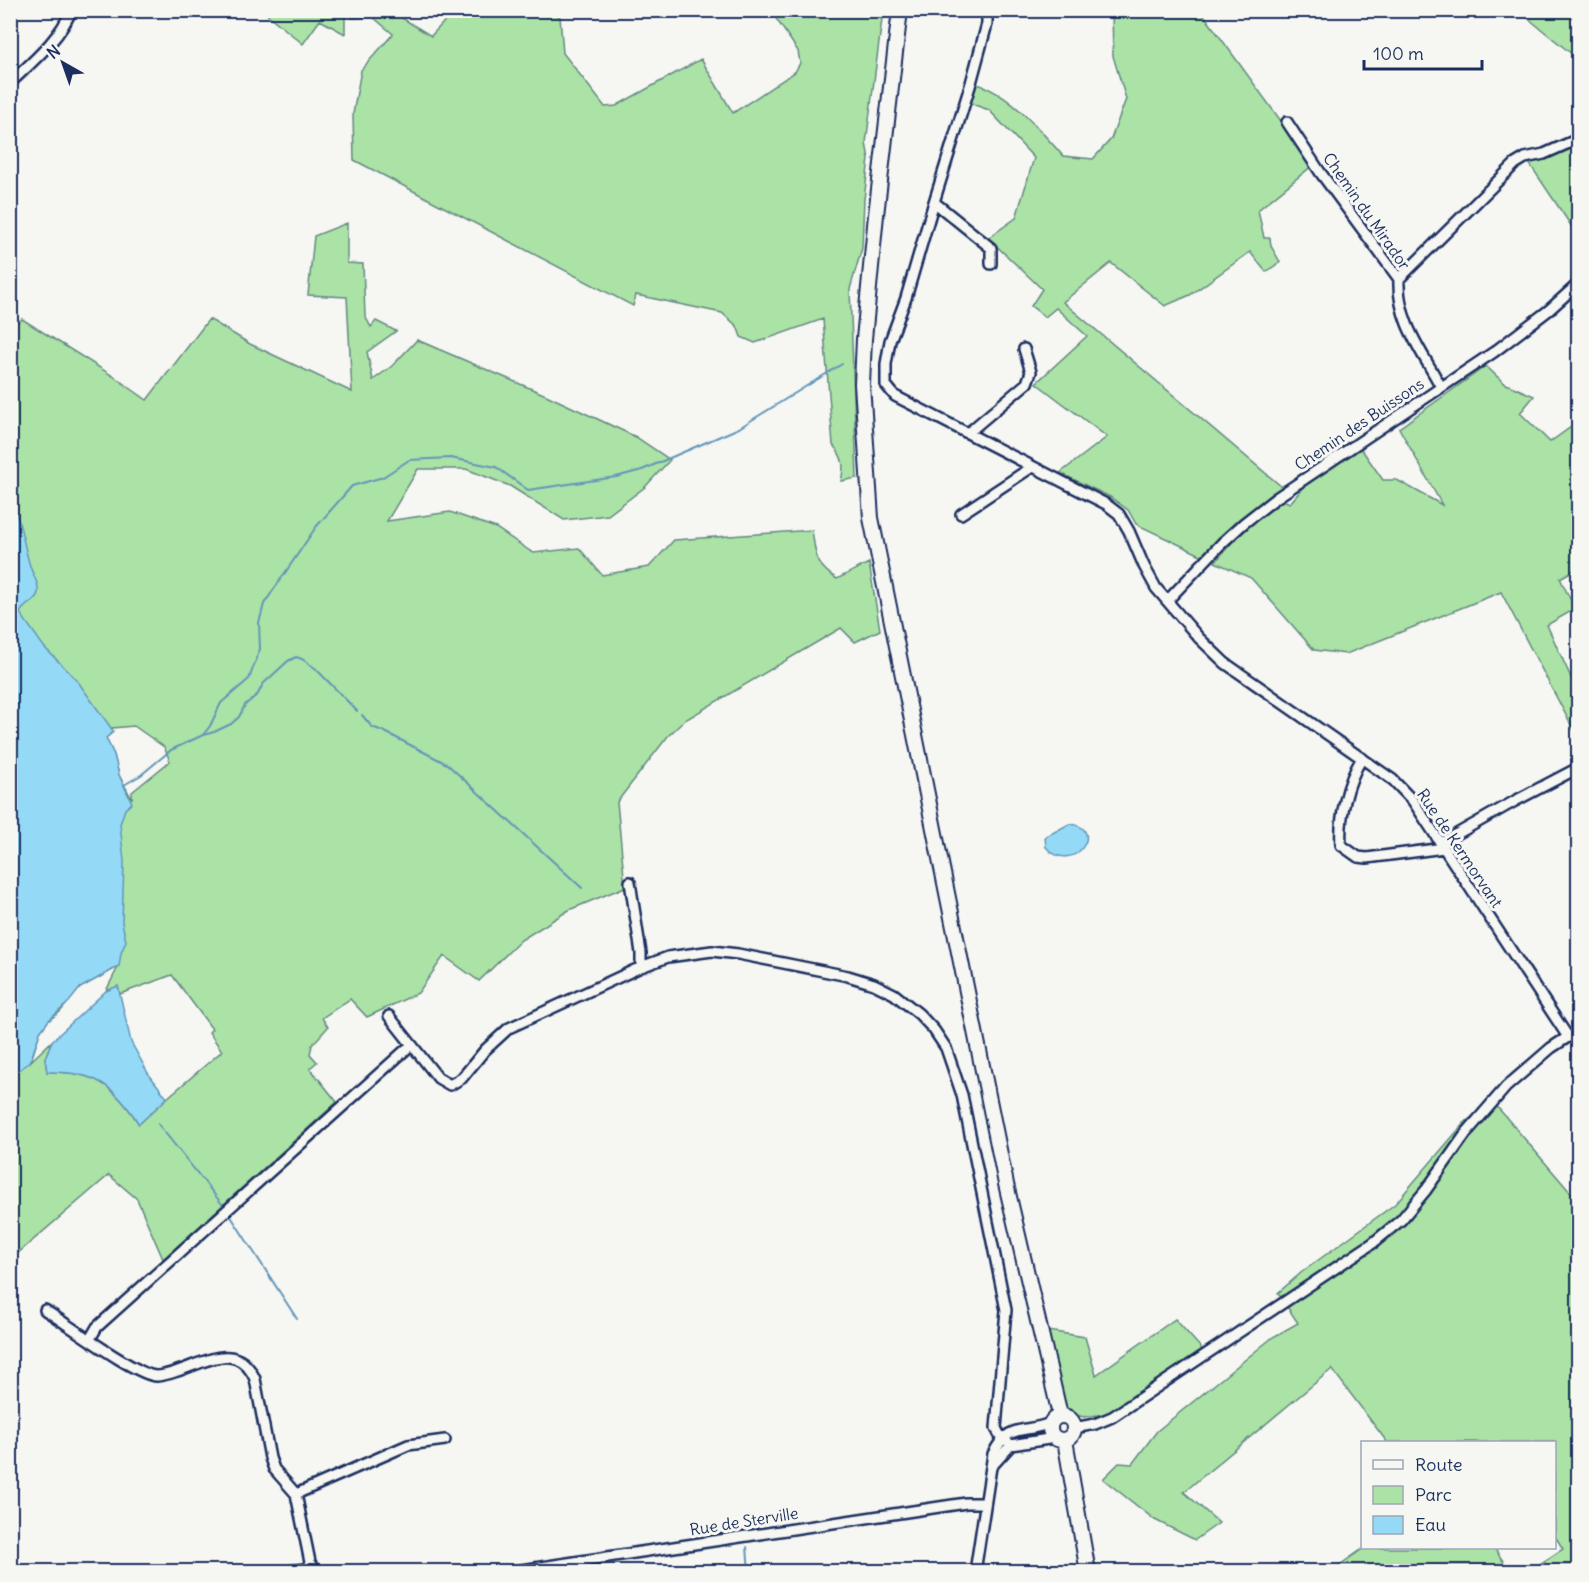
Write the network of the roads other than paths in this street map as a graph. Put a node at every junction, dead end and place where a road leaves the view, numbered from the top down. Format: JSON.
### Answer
{"nodes":[{"id":1,"x":71,"y":10,"type":"edge"},
{"id":2,"x":900,"y":10,"type":"edge"},
{"id":3,"x":987,"y":10,"type":"edge"},
{"id":4,"x":10,"y":83,"type":"edge"},
{"id":5,"x":1287,"y":122,"type":"dead end"},
{"id":6,"x":1578,"y":140,"type":"edge"},
{"id":7,"x":934,"y":202,"type":"junction"},
{"id":8,"x":992,"y":264,"type":"dead end"},
{"id":9,"x":1399,"y":279,"type":"junction"},
{"id":10,"x":1578,"y":284,"type":"edge"},
{"id":11,"x":1024,"y":349,"type":"dead end"},
{"id":12,"x":1441,"y":387,"type":"junction"},
{"id":13,"x":969,"y":432,"type":"junction"},
{"id":14,"x":1032,"y":467,"type":"junction"},
{"id":15,"x":962,"y":514,"type":"dead end"},
{"id":16,"x":1167,"y":602,"type":"junction"},
{"id":17,"x":1362,"y":758,"type":"junction"},
{"id":18,"x":1578,"y":768,"type":"edge"},
{"id":19,"x":1443,"y":845,"type":"junction"},
{"id":20,"x":630,"y":882,"type":"dead end"},
{"id":21,"x":641,"y":967,"type":"junction"},
{"id":22,"x":389,"y":1016,"type":"dead end"},
{"id":23,"x":1578,"y":1033,"type":"edge"},
{"id":24,"x":1568,"y":1037,"type":"junction"},
{"id":25,"x":411,"y":1045,"type":"junction"},
{"id":26,"x":45,"y":1310,"type":"dead end"},
{"id":27,"x":90,"y":1339,"type":"junction"},
{"id":28,"x":998,"y":1412,"type":"junction"},
{"id":29,"x":1055,"y":1419,"type":"junction"},
{"id":30,"x":1074,"y":1428,"type":"junction"},
{"id":31,"x":1012,"y":1431,"type":"junction"},
{"id":32,"x":1060,"y":1439,"type":"junction"},
{"id":33,"x":445,"y":1440,"type":"dead end"},
{"id":34,"x":1007,"y":1441,"type":"junction"},
{"id":35,"x":296,"y":1494,"type":"junction"},
{"id":36,"x":985,"y":1503,"type":"junction"},
{"id":37,"x":317,"y":1570,"type":"edge"},
{"id":38,"x":279,"y":1572,"type":"edge"},
{"id":39,"x":508,"y":1572,"type":"edge"},
{"id":40,"x":975,"y":1572,"type":"edge"},
{"id":41,"x":1088,"y":1572,"type":"edge"}],
"edges":[{"from":1,"to":4,"type":"street"},
{"from":2,"to":29,"type":"main road"},
{"from":3,"to":7,"type":"street","name":"Rue de Kermorvant"},
{"from":5,"to":9,"type":"street","name":"Chemin du Mirador"},
{"from":6,"to":9,"type":"street"},
{"from":7,"to":8,"type":"street"},
{"from":7,"to":13,"type":"street","name":"Rue de Kermorvant"},
{"from":9,"to":12,"type":"street","name":"Chemin du Mirador"},
{"from":10,"to":12,"type":"street","name":"Chemin des Buissons"},
{"from":11,"to":13,"type":"street"},
{"from":12,"to":16,"type":"street","name":"Chemin des Buissons"},
{"from":13,"to":14,"type":"street","name":"Rue de Kermorvant"},
{"from":14,"to":15,"type":"street"},
{"from":14,"to":16,"type":"street","name":"Rue de Kermorvant"},
{"from":16,"to":17,"type":"street","name":"Rue de Kermorvant"},
{"from":17,"to":19,"type":"street","name":"Rue de Kermorvant"},
{"from":17,"to":19,"type":"street"},
{"from":18,"to":19,"type":"street"},
{"from":19,"to":24,"type":"street","name":"Rue de Kermorvant"},
{"from":20,"to":21,"type":"street"},
{"from":21,"to":25,"type":"street"},
{"from":21,"to":28,"type":"street"},
{"from":22,"to":25,"type":"street"},
{"from":23,"to":24,"type":"street"},
{"from":24,"to":30,"type":"street"},
{"from":25,"to":27,"type":"street"},
{"from":26,"to":27,"type":"street"},
{"from":27,"to":35,"type":"street"},
{"from":28,"to":31,"type":"street"},
{"from":28,"to":34,"type":"street"},
{"from":29,"to":30,"type":"main road"},
{"from":29,"to":31,"type":"street"},
{"from":29,"to":32,"type":"main road"},
{"from":30,"to":32,"type":"main road"},
{"from":31,"to":34,"type":"street"},
{"from":32,"to":34,"type":"street"},
{"from":32,"to":41,"type":"main road"},
{"from":33,"to":35,"type":"street"},
{"from":34,"to":36,"type":"street"},
{"from":35,"to":37,"type":"street"},
{"from":36,"to":39,"type":"street","name":"Rue de Sterville"},
{"from":36,"to":40,"type":"street"},
{"from":37,"to":38,"type":"street"}]}
